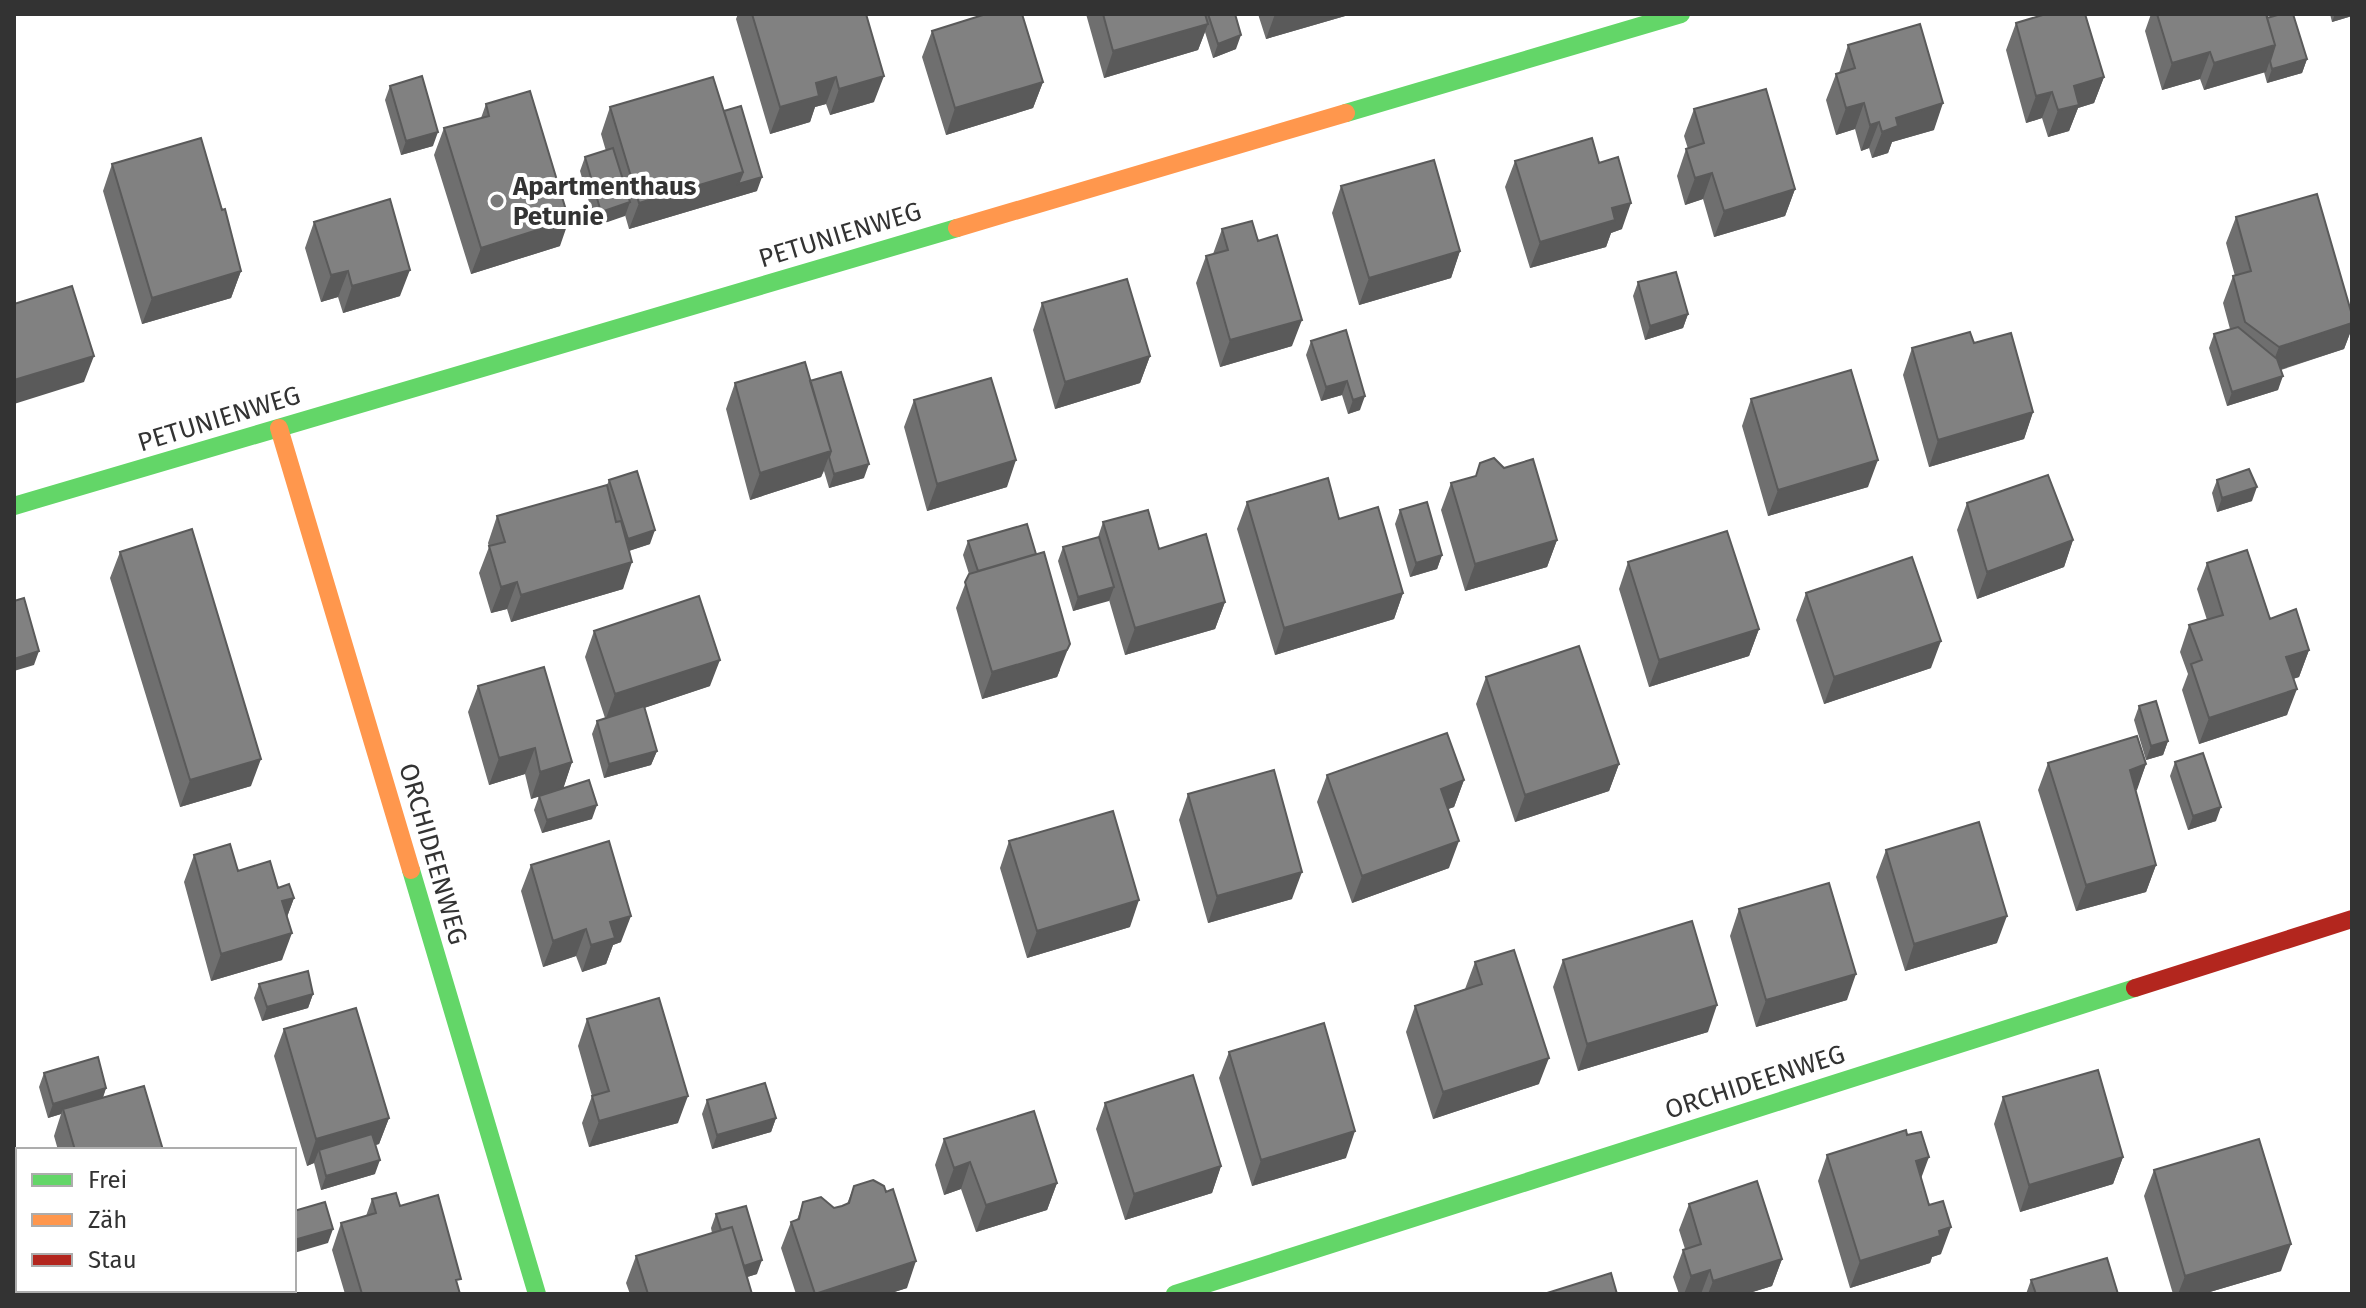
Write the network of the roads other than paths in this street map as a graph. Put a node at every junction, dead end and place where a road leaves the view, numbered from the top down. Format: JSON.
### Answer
{"nodes":[{"id":1,"x":1681,"y":14,"type":"edge"},
{"id":2,"x":279,"y":428,"type":"junction"},
{"id":3,"x":14,"y":506,"type":"edge"},
{"id":4,"x":2352,"y":919,"type":"edge"},
{"id":5,"x":537,"y":1294,"type":"edge"},
{"id":6,"x":1175,"y":1294,"type":"edge"}],
"edges":[{"from":1,"to":2,"type":"street","name":"PETUNIENWEG"},
{"from":2,"to":3,"type":"street","name":"PETUNIENWEG"},
{"from":2,"to":5,"type":"street","name":"ORCHIDEENWEG"},
{"from":4,"to":6,"type":"street","name":"ORCHIDEENWEG"}]}
